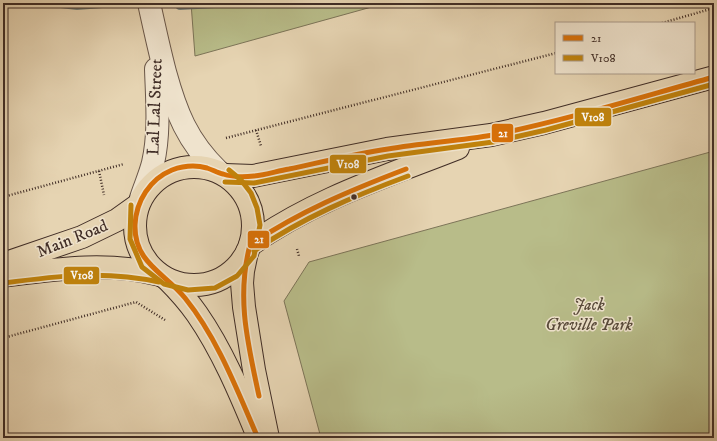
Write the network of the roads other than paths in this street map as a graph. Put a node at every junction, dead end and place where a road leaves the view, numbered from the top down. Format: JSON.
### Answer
{"nodes":[{"id":1,"x":149,"y":3,"type":"edge"},
{"id":2,"x":156,"y":38,"type":"junction"},
{"id":3,"x":714,"y":76,"type":"edge"},
{"id":4,"x":491,"y":135,"type":"junction"},
{"id":5,"x":221,"y":173,"type":"junction"},
{"id":6,"x":140,"y":202,"type":"junction"},
{"id":7,"x":249,"y":247,"type":"junction"},
{"id":8,"x":3,"y":264,"type":"edge"},
{"id":9,"x":3,"y":276,"type":"edge"},
{"id":10,"x":164,"y":277,"type":"junction"},
{"id":11,"x":258,"y":438,"type":"edge"},
{"id":12,"x":268,"y":438,"type":"edge"}],
"edges":[{"from":1,"to":2,"type":"street","name":"Lal Lal Street"},
{"from":2,"to":5,"type":"street","name":"Lal Lal Street"},
{"from":2,"to":6,"type":"street","name":"Lal Lal Street"},
{"from":3,"to":4,"type":"main road"},
{"from":4,"to":5,"type":"main road"},
{"from":4,"to":7,"type":"main road"},
{"from":5,"to":6,"type":"main road"},
{"from":5,"to":7,"type":"main road"},
{"from":6,"to":8,"type":"main road","name":"Main Road"},
{"from":6,"to":10,"type":"main road"},
{"from":7,"to":10,"type":"main road"},
{"from":7,"to":12,"type":"main road"},
{"from":9,"to":10,"type":"main road","name":"Main Road"},
{"from":10,"to":11,"type":"main road"}]}
